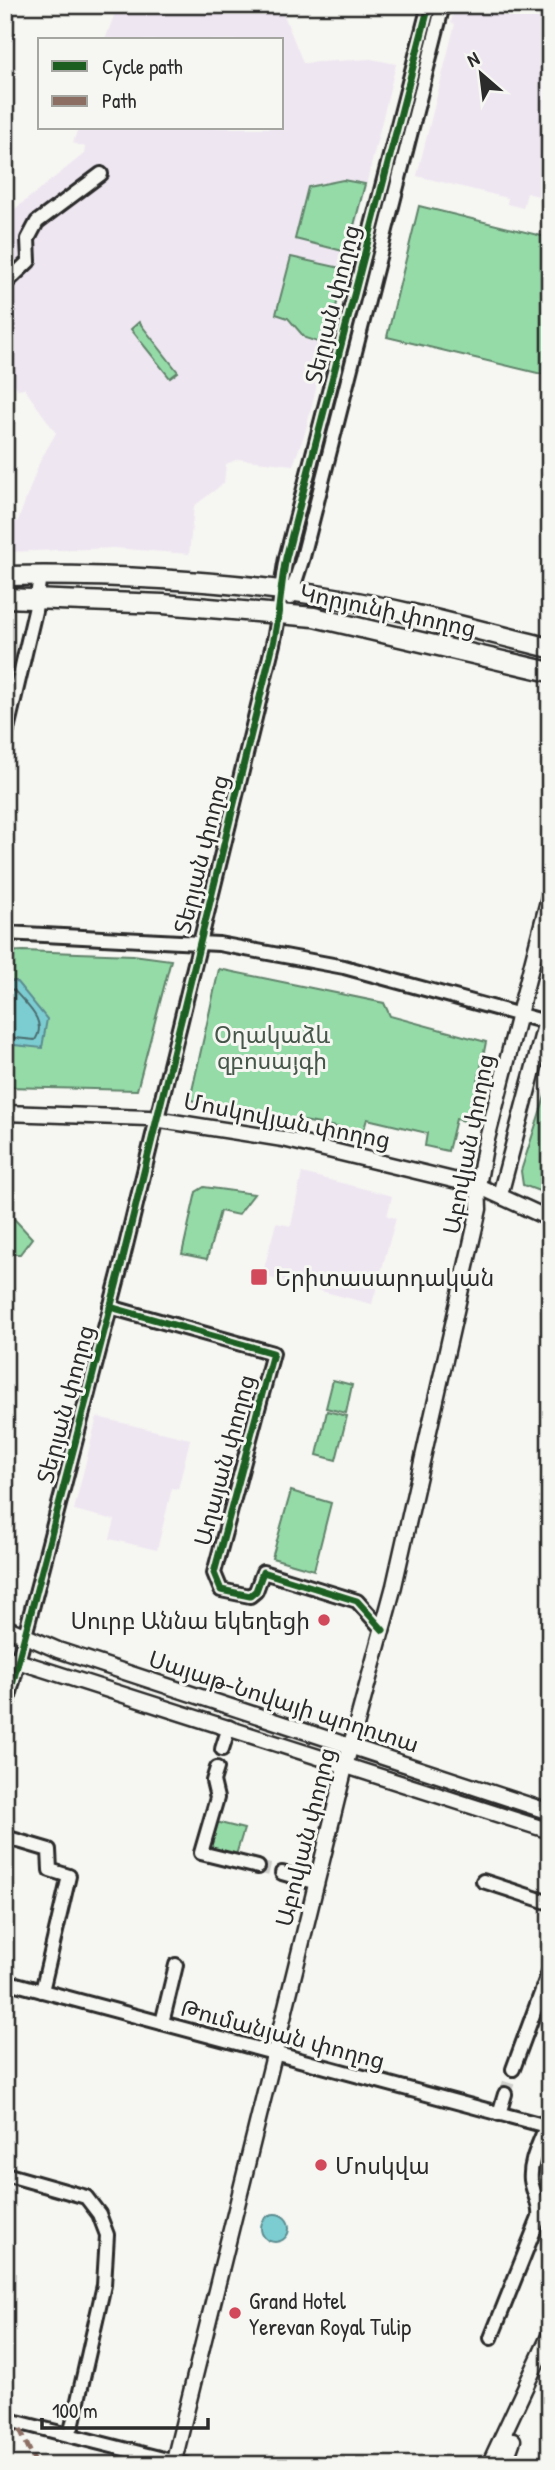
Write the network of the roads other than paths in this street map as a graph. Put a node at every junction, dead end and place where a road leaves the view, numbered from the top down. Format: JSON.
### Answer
{"nodes":[{"id":1,"x":429,"y":5,"type":"edge"},
{"id":2,"x":443,"y":5,"type":"edge"},
{"id":3,"x":101,"y":174,"type":"dead end"},
{"id":4,"x":5,"y":284,"type":"edge"},
{"id":5,"x":40,"y":575,"type":"junction"},
{"id":6,"x":5,"y":576,"type":"edge"},
{"id":7,"x":286,"y":591,"type":"junction"},
{"id":8,"x":5,"y":597,"type":"edge"},
{"id":9,"x":37,"y":597,"type":"junction"},
{"id":10,"x":281,"y":613,"type":"junction"},
{"id":11,"x":550,"y":648,"type":"edge"},
{"id":12,"x":550,"y":672,"type":"edge"},
{"id":13,"x":5,"y":738,"type":"edge"},
{"id":14,"x":550,"y":893,"type":"edge"},
{"id":15,"x":5,"y":933,"type":"edge"},
{"id":16,"x":199,"y":942,"type":"junction"},
{"id":17,"x":550,"y":1006,"type":"edge"},
{"id":18,"x":519,"y":1014,"type":"junction"},
{"id":19,"x":548,"y":1023,"type":"edge"},
{"id":20,"x":5,"y":1112,"type":"edge"},
{"id":21,"x":157,"y":1119,"type":"junction"},
{"id":22,"x":478,"y":1186,"type":"junction"},
{"id":23,"x":500,"y":1195,"type":"junction"},
{"id":24,"x":550,"y":1219,"type":"edge"},
{"id":25,"x":110,"y":1307,"type":"junction"},
{"id":26,"x":5,"y":1628,"type":"edge"},
{"id":27,"x":383,"y":1630,"type":"junction"},
{"id":28,"x":25,"y":1637,"type":"junction"},
{"id":29,"x":12,"y":1659,"type":"edge"},
{"id":30,"x":5,"y":1712,"type":"edge"},
{"id":31,"x":229,"y":1727,"type":"junction"},
{"id":32,"x":350,"y":1747,"type":"junction"},
{"id":33,"x":222,"y":1749,"type":"dead end"},
{"id":34,"x":346,"y":1763,"type":"junction"},
{"id":35,"x":216,"y":1768,"type":"dead end"},
{"id":36,"x":550,"y":1812,"type":"edge"},
{"id":37,"x":550,"y":1831,"type":"edge"},
{"id":38,"x":5,"y":1837,"type":"edge"},
{"id":39,"x":258,"y":1867,"type":"tunnel mouth"},
{"id":40,"x":282,"y":1873,"type":"tunnel mouth"},
{"id":41,"x":483,"y":1881,"type":"dead end"},
{"id":42,"x":317,"y":1884,"type":"junction"},
{"id":43,"x":550,"y":1903,"type":"edge"},
{"id":44,"x":176,"y":1965,"type":"dead end"},
{"id":45,"x":550,"y":1969,"type":"edge"},
{"id":46,"x":5,"y":1981,"type":"edge"},
{"id":47,"x":41,"y":1991,"type":"junction"},
{"id":48,"x":162,"y":2023,"type":"junction"},
{"id":49,"x":275,"y":2054,"type":"junction"},
{"id":50,"x":513,"y":2069,"type":"tunnel mouth"},
{"id":51,"x":505,"y":2094,"type":"tunnel mouth"},
{"id":52,"x":499,"y":2114,"type":"junction"},
{"id":53,"x":548,"y":2127,"type":"edge"},
{"id":54,"x":5,"y":2174,"type":"edge"},
{"id":55,"x":550,"y":2334,"type":"edge"},
{"id":56,"x":491,"y":2338,"type":"dead end"},
{"id":57,"x":550,"y":2356,"type":"edge"},
{"id":58,"x":5,"y":2419,"type":"edge"},
{"id":59,"x":72,"y":2427,"type":"junction"},
{"id":60,"x":57,"y":2431,"type":"junction"},
{"id":61,"x":82,"y":2438,"type":"junction"},
{"id":62,"x":178,"y":2464,"type":"edge"},
{"id":63,"x":489,"y":2465,"type":"edge"},
{"id":64,"x":504,"y":2465,"type":"edge"}],
"edges":[{"from":1,"to":7,"type":"street","name":"Տերյան փողոց"},
{"from":2,"to":7,"type":"street","name":"Տերյան փողոց"},
{"from":3,"to":4,"type":"street"},
{"from":5,"to":6,"type":"highway","name":"Կորյունի փողոց"},
{"from":5,"to":7,"type":"highway","name":"Կորյունի փողոց"},
{"from":5,"to":9,"type":"street"},
{"from":7,"to":10,"type":"street","name":"Տերյան փողոց"},
{"from":7,"to":11,"type":"highway","name":"Կորյունի փողոց"},
{"from":8,"to":9,"type":"highway","name":"Կորյունի փողոց"},
{"from":9,"to":10,"type":"highway","name":"Կորյունի փողոց"},
{"from":9,"to":13,"type":"street"},
{"from":10,"to":12,"type":"highway","name":"Կորյունի փողոց"},
{"from":10,"to":16,"type":"street","name":"Տերյան փողոց"},
{"from":14,"to":18,"type":"main road","name":"Աբովյան փողոց"},
{"from":15,"to":16,"type":"street"},
{"from":16,"to":18,"type":"street"},
{"from":16,"to":21,"type":"street","name":"Տերյան փողոց"},
{"from":17,"to":19,"type":"main road","name":"Աբովյան փողոց"},
{"from":18,"to":19,"type":"street"},
{"from":18,"to":22,"type":"main road","name":"Աբովյան փողոց"},
{"from":19,"to":23,"type":"main road","name":"Աբովյան փողոց"},
{"from":20,"to":21,"type":"main road","name":"Մոսկովյան փողոց"},
{"from":21,"to":22,"type":"main road","name":"Մոսկովյան փողոց"},
{"from":21,"to":25,"type":"street","name":"Տերյան փողոց"},
{"from":22,"to":23,"type":"main road","name":"Մոսկովյան փողոց"},
{"from":22,"to":27,"type":"main road","name":"Աբովյան փողոց"},
{"from":23,"to":24,"type":"main road","name":"Մոսկովյան փողոց"},
{"from":25,"to":27,"type":"street","name":"Աղայան փողոց"},
{"from":25,"to":28,"type":"street","name":"Տերյան փողոց"},
{"from":26,"to":28,"type":"main road","name":"Սայաթ-Նովայի պողոտա"},
{"from":27,"to":32,"type":"main road","name":"Աբովյան փողոց"},
{"from":28,"to":29,"type":"street","name":"Տերյան փողոց"},
{"from":28,"to":32,"type":"main road","name":"Սայաթ-Նովայի պողոտա"},
{"from":29,"to":30,"type":"street","name":"Տերյան փողոց"},
{"from":29,"to":31,"type":"main road","name":"Սայաթ-Նովայի պողոտա"},
{"from":31,"to":33,"type":"street"},
{"from":31,"to":34,"type":"main road","name":"Սայաթ-Նովայի պողոտա"},
{"from":32,"to":34,"type":"main road","name":"Աբովյան փողոց"},
{"from":32,"to":36,"type":"main road","name":"Սայաթ-Նովայի պողոտա"},
{"from":34,"to":37,"type":"main road","name":"Սայաթ-Նովայի պողոտա"},
{"from":34,"to":42,"type":"main road","name":"Աբովյան փողոց"},
{"from":35,"to":39,"type":"street"},
{"from":38,"to":47,"type":"street"},
{"from":40,"to":42,"type":"street"},
{"from":41,"to":43,"type":"street"},
{"from":42,"to":49,"type":"main road","name":"Աբովյան փողոց"},
{"from":44,"to":48,"type":"street"},
{"from":45,"to":50,"type":"street"},
{"from":46,"to":47,"type":"street","name":"Թումանյան փողոց"},
{"from":47,"to":48,"type":"street","name":"Թումանյան փողոց"},
{"from":48,"to":49,"type":"street","name":"Թումանյան փողոց"},
{"from":49,"to":52,"type":"street","name":"Թումանյան փողոց"},
{"from":49,"to":62,"type":"main road","name":"Աբովյան փողոց"},
{"from":51,"to":52,"type":"street"},
{"from":52,"to":53,"type":"street","name":"Թումանյան փողոց"},
{"from":53,"to":56,"type":"street"},
{"from":54,"to":59,"type":"street"},
{"from":55,"to":63,"type":"main road"},
{"from":57,"to":64,"type":"main road"},
{"from":58,"to":60,"type":"street"},
{"from":59,"to":60,"type":"street"},
{"from":59,"to":61,"type":"street"},
{"from":60,"to":61,"type":"street"},
{"from":61,"to":62,"type":"street"}]}
